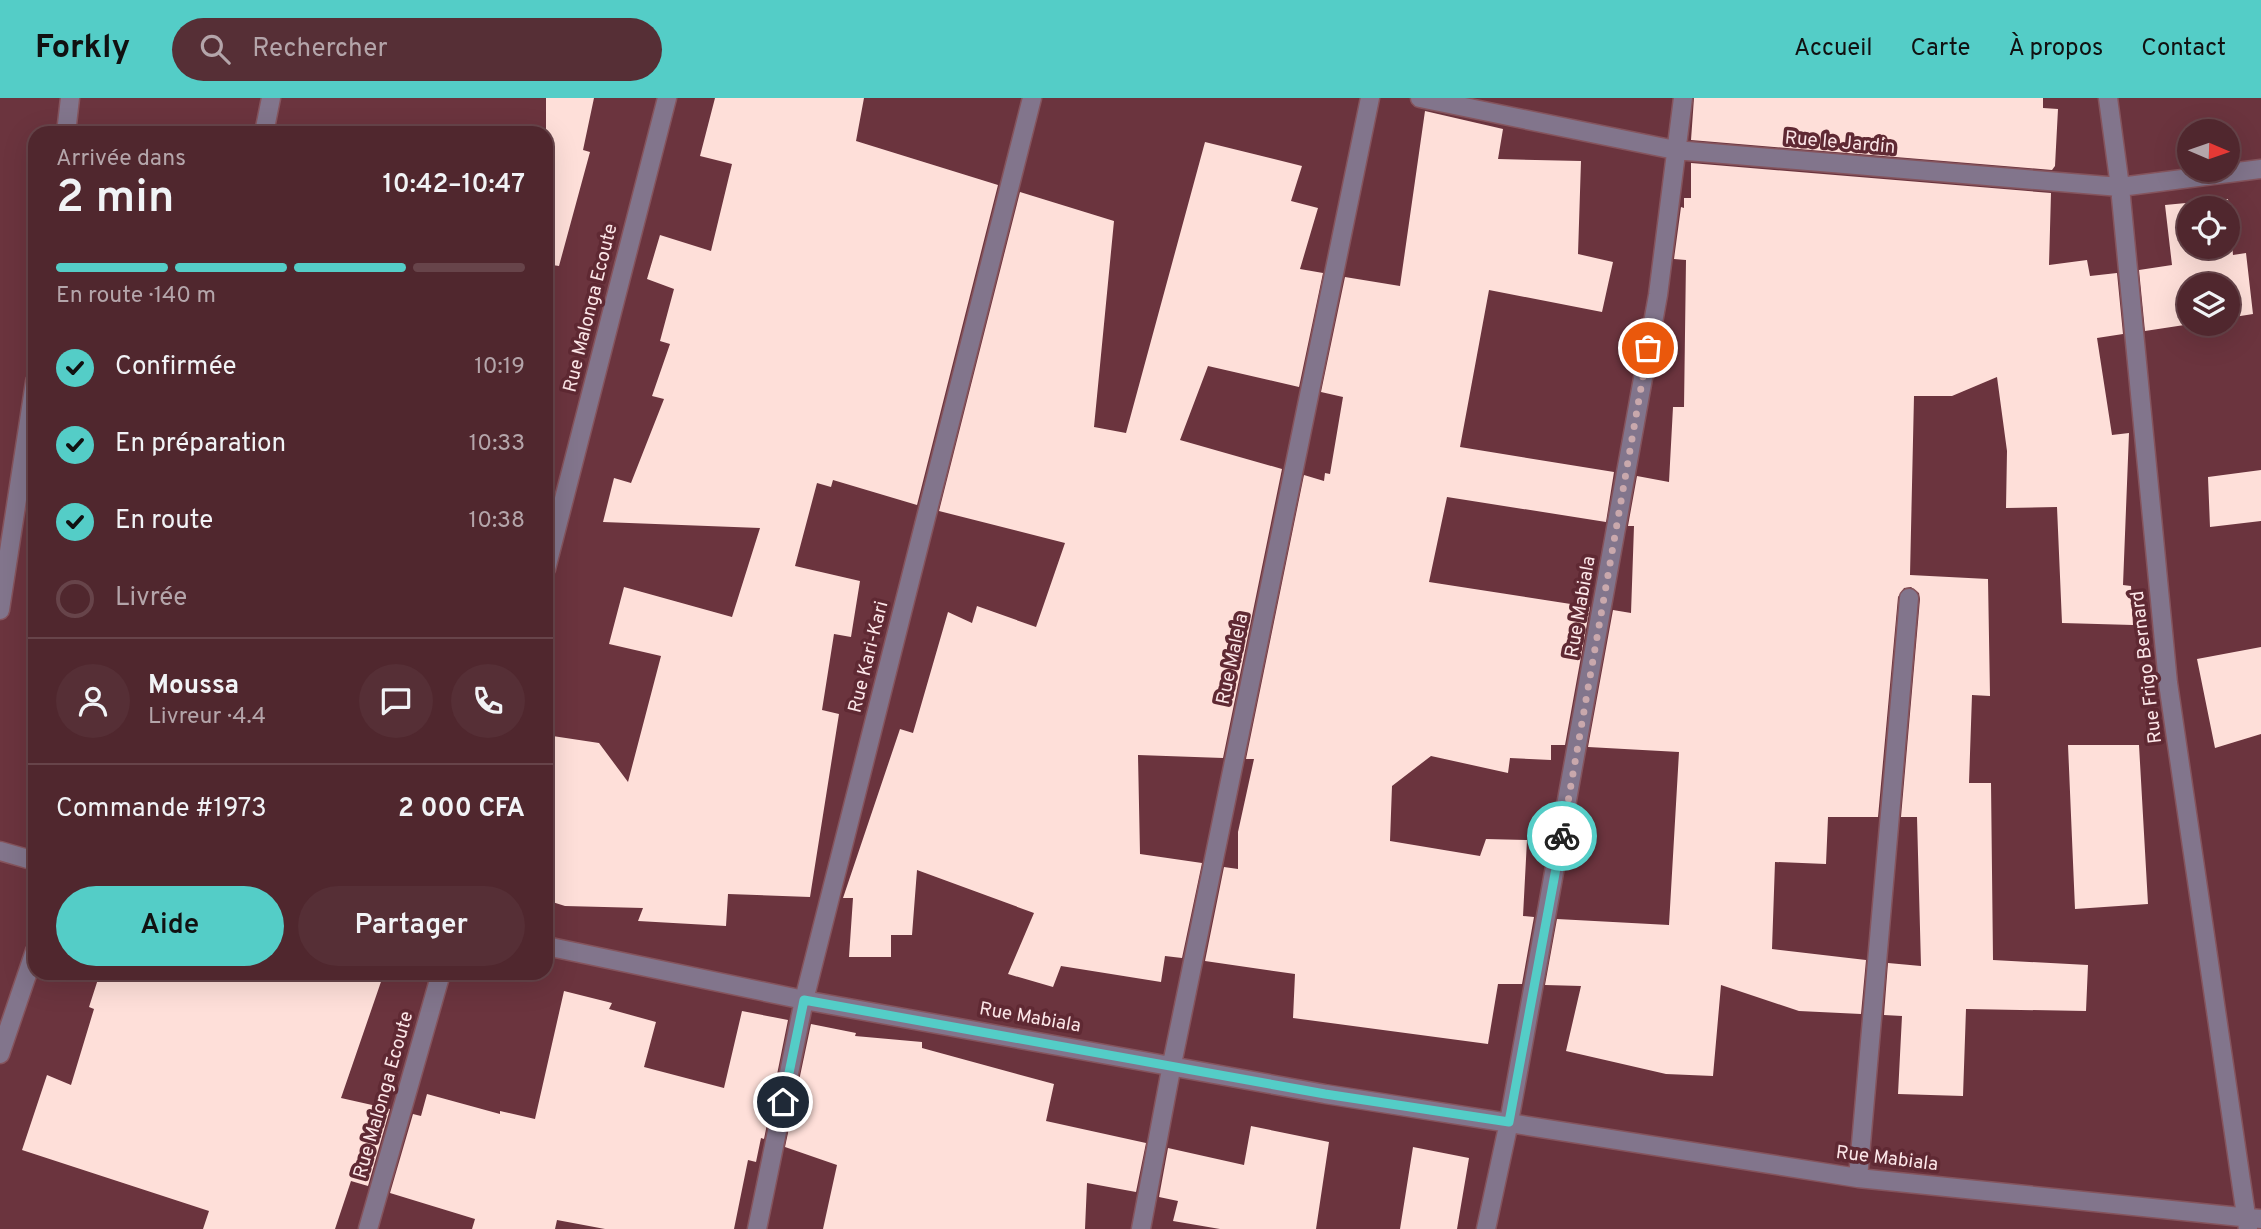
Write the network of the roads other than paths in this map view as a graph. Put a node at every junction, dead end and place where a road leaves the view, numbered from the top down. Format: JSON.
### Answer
{"nodes":[{"id":1,"x":70,"y":98,"type":"edge"},
{"id":2,"x":271,"y":98,"type":"edge"},
{"id":3,"x":667,"y":98,"type":"edge"},
{"id":4,"x":1032,"y":98,"type":"edge"},
{"id":5,"x":1370,"y":98,"type":"edge"},
{"id":6,"x":1420,"y":98,"type":"edge"},
{"id":7,"x":1683,"y":98,"type":"edge"},
{"id":8,"x":2108,"y":98,"type":"edge"},
{"id":9,"x":67,"y":126,"type":"edge"},
{"id":10,"x":265,"y":126,"type":"edge"},
{"id":11,"x":1675,"y":150,"type":"junction"},
{"id":12,"x":2261,"y":169,"type":"edge"},
{"id":13,"x":2120,"y":187,"type":"junction"},
{"id":14,"x":28,"y":428,"type":"edge"},
{"id":15,"x":553,"y":542,"type":"edge"},
{"id":16,"x":1909,"y":598,"type":"dead end"},
{"id":17,"x":0,"y":610,"type":"edge"},
{"id":18,"x":0,"y":851,"type":"edge"},
{"id":19,"x":28,"y":859,"type":"edge"},
{"id":20,"x":553,"y":947,"type":"edge"},
{"id":21,"x":28,"y":972,"type":"edge"},
{"id":22,"x":439,"y":980,"type":"edge"},
{"id":23,"x":804,"y":1000,"type":"junction"},
{"id":24,"x":0,"y":1054,"type":"edge"},
{"id":25,"x":1171,"y":1064,"type":"junction"},
{"id":26,"x":1509,"y":1122,"type":"junction"},
{"id":27,"x":1858,"y":1178,"type":"junction"},
{"id":28,"x":2252,"y":1223,"type":"edge"},
{"id":29,"x":368,"y":1229,"type":"edge"},
{"id":30,"x":757,"y":1229,"type":"edge"},
{"id":31,"x":1141,"y":1229,"type":"edge"},
{"id":32,"x":1486,"y":1229,"type":"edge"}],
"edges":[{"from":1,"to":9,"type":"street"},
{"from":2,"to":10,"type":"street"},
{"from":3,"to":15,"type":"street","name":"Rue Malonga Ecoute"},
{"from":4,"to":23,"type":"street","name":"Rue Kari-Kari"},
{"from":5,"to":25,"type":"street","name":"Rue Malela"},
{"from":6,"to":11,"type":"street","name":"Rue le Jardin"},
{"from":7,"to":11,"type":"street","name":"Rue Mabiala"},
{"from":8,"to":13,"type":"street","name":"Rue Frigo Bernard"},
{"from":11,"to":13,"type":"street","name":"Rue le Jardin"},
{"from":11,"to":26,"type":"street","name":"Rue Mabiala"},
{"from":12,"to":13,"type":"street","name":"Rue le Jardin"},
{"from":13,"to":28,"type":"street","name":"Rue Frigo Bernard"},
{"from":14,"to":17,"type":"street"},
{"from":16,"to":27,"type":"street"},
{"from":18,"to":19,"type":"street"},
{"from":20,"to":23,"type":"street","name":"Rue Mabiala"},
{"from":21,"to":24,"type":"street"},
{"from":22,"to":29,"type":"street","name":"Rue Malonga Ecoute"},
{"from":23,"to":25,"type":"street","name":"Rue Mabiala"},
{"from":23,"to":30,"type":"street","name":"Rue Kari-Kari"},
{"from":25,"to":26,"type":"street","name":"Rue Mabiala"},
{"from":25,"to":31,"type":"street","name":"Rue Malela"},
{"from":26,"to":27,"type":"street","name":"Rue Mabiala"},
{"from":26,"to":32,"type":"street","name":"Rue Mabiala"},
{"from":27,"to":28,"type":"street","name":"Rue Mabiala"}]}
